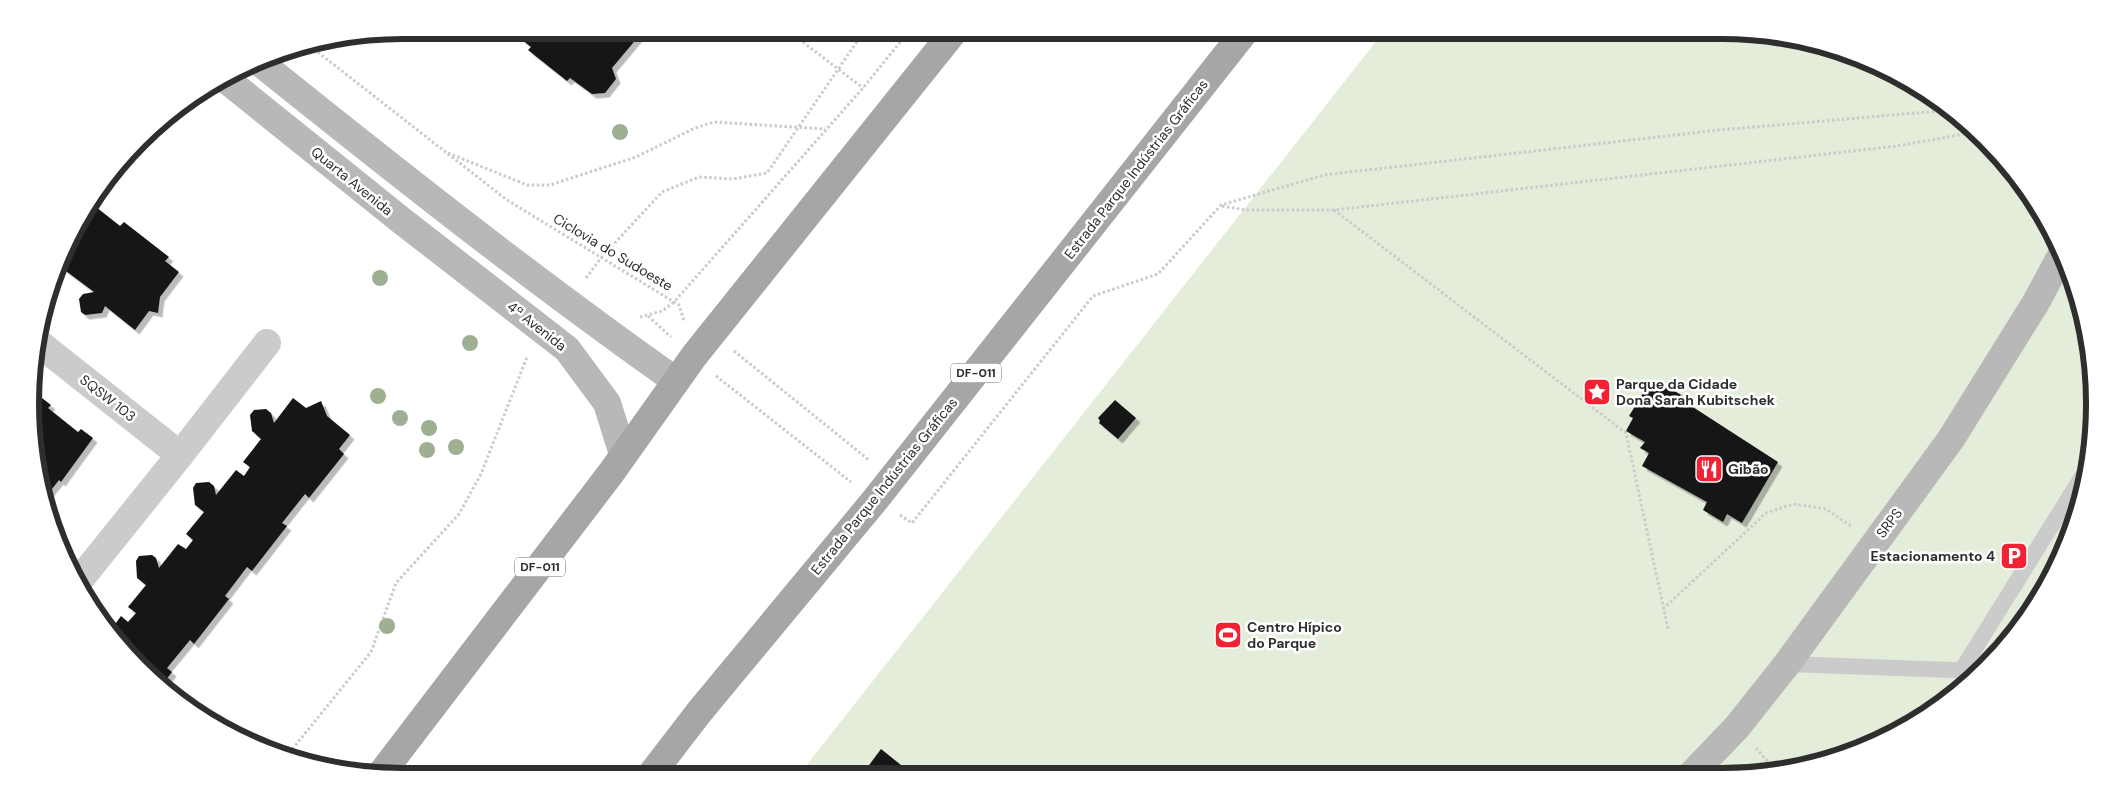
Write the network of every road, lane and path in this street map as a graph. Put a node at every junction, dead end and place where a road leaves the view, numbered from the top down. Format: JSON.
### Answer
{"nodes":[{"id":1,"x":799,"y":39,"type":"edge"},
{"id":2,"x":859,"y":39,"type":"edge"},
{"id":3,"x":903,"y":39,"type":"edge"},
{"id":4,"x":948,"y":39,"type":"edge"},
{"id":5,"x":1239,"y":39,"type":"edge"},
{"id":6,"x":315,"y":50,"type":"edge"},
{"id":7,"x":265,"y":67,"type":"edge"},
{"id":8,"x":839,"y":70,"type":"junction"},
{"id":9,"x":230,"y":83,"type":"edge"},
{"id":10,"x":863,"y":88,"type":"junction"},
{"id":11,"x":1940,"y":111,"type":"edge"},
{"id":12,"x":799,"y":126,"type":"junction"},
{"id":13,"x":826,"y":129,"type":"junction"},
{"id":14,"x":1967,"y":134,"type":"edge"},
{"id":15,"x":444,"y":151,"type":"junction"},
{"id":16,"x":1222,"y":205,"type":"junction"},
{"id":17,"x":1334,"y":210,"type":"junction"},
{"id":18,"x":601,"y":258,"type":"junction"},
{"id":19,"x":2057,"y":263,"type":"edge"},
{"id":20,"x":482,"y":283,"type":"joint"},
{"id":21,"x":674,"y":302,"type":"junction"},
{"id":22,"x":566,"y":303,"type":"junction"},
{"id":23,"x":648,"y":316,"type":"junction"},
{"id":24,"x":638,"y":317,"type":"dead end"},
{"id":25,"x":543,"y":329,"type":"junction"},
{"id":26,"x":267,"y":343,"type":"dead end"},
{"id":27,"x":44,"y":347,"type":"edge"},
{"id":28,"x":694,"y":356,"type":"junction"},
{"id":29,"x":676,"y":381,"type":"junction"},
{"id":30,"x":623,"y":454,"type":"junction"},
{"id":31,"x":180,"y":456,"type":"junction"},
{"id":32,"x":2077,"y":485,"type":"edge"},
{"id":33,"x":875,"y":500,"type":"junction"},
{"id":34,"x":1874,"y":542,"type":"junction"},
{"id":35,"x":83,"y":576,"type":"edge"},
{"id":36,"x":1663,"y":609,"type":"junction"},
{"id":37,"x":1668,"y":630,"type":"dead end"},
{"id":38,"x":1786,"y":664,"type":"junction"},
{"id":39,"x":1961,"y":671,"type":"junction"},
{"id":40,"x":1969,"y":671,"type":"edge"},
{"id":41,"x":291,"y":750,"type":"edge"},
{"id":42,"x":386,"y":767,"type":"edge"},
{"id":43,"x":656,"y":768,"type":"edge"},
{"id":44,"x":1698,"y":768,"type":"edge"}],
"edges":[{"from":1,"to":8,"type":"path"},
{"from":2,"to":8,"type":"path"},
{"from":3,"to":10,"type":"path"},
{"from":4,"to":28,"type":"main road","number":"DF-011"},
{"from":5,"to":33,"type":"main road","name":"Estrada Parque Indústrias Gráficas","number":"DF-011"},
{"from":6,"to":15,"type":"path","name":"Ciclovia do Sudoeste"},
{"from":7,"to":22,"type":"main road"},
{"from":8,"to":10,"type":"path"},
{"from":8,"to":12,"type":"path"},
{"from":9,"to":20,"type":"main road","name":"Quarta Avenida"},
{"from":10,"to":13,"type":"path"},
{"from":11,"to":16,"type":"path"},
{"from":12,"to":13,"type":"path"},
{"from":12,"to":15,"type":"path"},
{"from":12,"to":18,"type":"path"},
{"from":13,"to":21,"type":"path"},
{"from":14,"to":17,"type":"path"},
{"from":15,"to":18,"type":"path","name":"Ciclovia do Sudoeste"},
{"from":16,"to":17,"type":"path"},
{"from":16,"to":33,"type":"path"},
{"from":17,"to":36,"type":"path"},
{"from":18,"to":21,"type":"path","name":"Ciclovia do Sudoeste"},
{"from":18,"to":22,"type":"path"},
{"from":19,"to":34,"type":"main road","name":"SRPS"},
{"from":20,"to":25,"type":"main road","name":"4ª Avenida"},
{"from":21,"to":23,"type":"path"},
{"from":21,"to":28,"type":"path","name":"Ciclovia do Sudoeste"},
{"from":22,"to":29,"type":"main road"},
{"from":23,"to":24,"type":"path"},
{"from":23,"to":28,"type":"path"},
{"from":25,"to":30,"type":"main road","name":"4ª Avenida"},
{"from":25,"to":41,"type":"path"},
{"from":26,"to":31,"type":"street"},
{"from":27,"to":31,"type":"street","name":"SQSW 103"},
{"from":28,"to":29,"type":"main road","number":"DF-011"},
{"from":28,"to":33,"type":"path"},
{"from":28,"to":33,"type":"path"},
{"from":29,"to":30,"type":"main road","number":"DF-011"},
{"from":30,"to":42,"type":"main road","number":"DF-011"},
{"from":31,"to":35,"type":"street"},
{"from":32,"to":39,"type":"lane"},
{"from":33,"to":43,"type":"main road","name":"Estrada Parque Indústrias Gráficas","number":"DF-011"},
{"from":34,"to":36,"type":"path"},
{"from":34,"to":38,"type":"main road","name":"SRPS"},
{"from":36,"to":37,"type":"path"},
{"from":38,"to":39,"type":"lane"},
{"from":38,"to":44,"type":"main road","name":"SRPS"},
{"from":39,"to":40,"type":"lane"}]}
